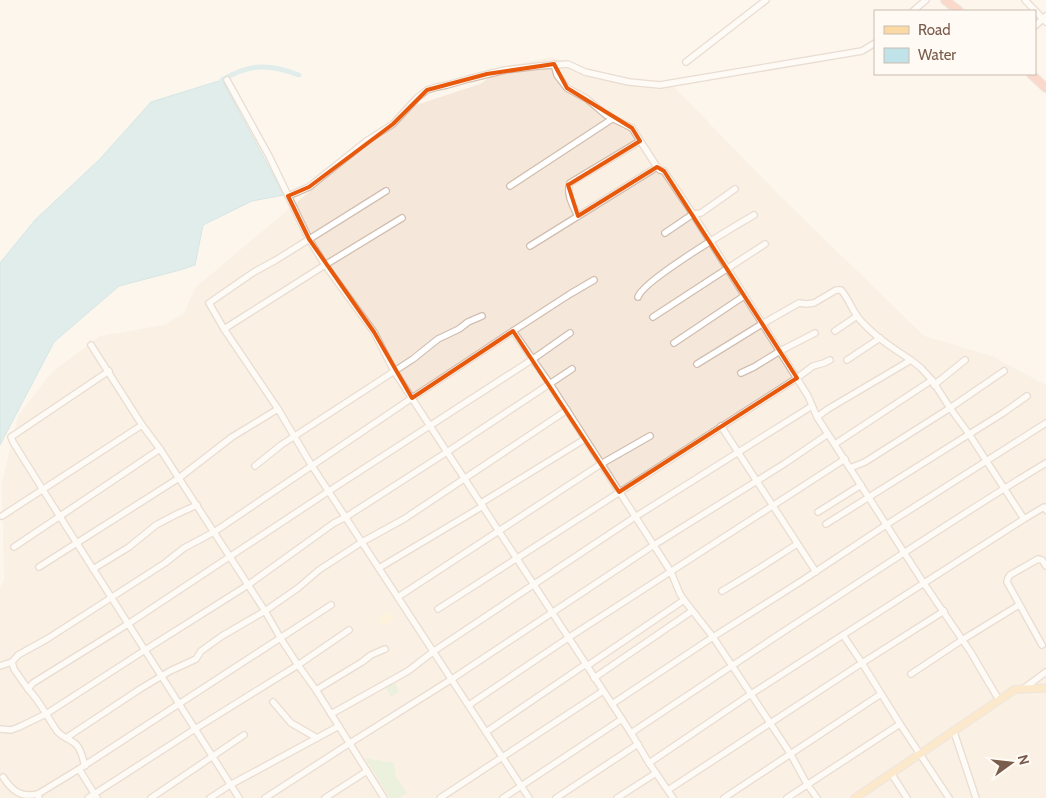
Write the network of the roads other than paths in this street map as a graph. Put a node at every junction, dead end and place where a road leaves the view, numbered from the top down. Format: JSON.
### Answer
{"nodes":[{"id":1,"x":766,"y":0,"type":"edge"},
{"id":2,"x":926,"y":0,"type":"edge"},
{"id":3,"x":945,"y":0,"type":"edge"},
{"id":4,"x":1025,"y":0,"type":"edge"},
{"id":5,"x":914,"y":10,"type":"edge"},
{"id":6,"x":958,"y":10,"type":"edge"},
{"id":7,"x":1036,"y":10,"type":"edge"},
{"id":8,"x":874,"y":44,"type":"edge"},
{"id":9,"x":686,"y":62,"type":"dead end"},
{"id":10,"x":554,"y":64,"type":"junction"},
{"id":11,"x":1032,"y":75,"type":"edge"},
{"id":12,"x":227,"y":80,"type":"dead end"},
{"id":13,"x":1046,"y":88,"type":"edge"},
{"id":14,"x":612,"y":119,"type":"junction"},
{"id":15,"x":640,"y":141,"type":"junction"},
{"id":16,"x":658,"y":167,"type":"junction"},
{"id":17,"x":510,"y":186,"type":"dead end"},
{"id":18,"x":735,"y":189,"type":"dead end"},
{"id":19,"x":386,"y":191,"type":"dead end"},
{"id":20,"x":288,"y":196,"type":"junction"},
{"id":21,"x":693,"y":214,"type":"junction"},
{"id":22,"x":754,"y":214,"type":"dead end"},
{"id":23,"x":578,"y":216,"type":"junction"},
{"id":24,"x":402,"y":218,"type":"dead end"},
{"id":25,"x":664,"y":233,"type":"dead end"},
{"id":26,"x":309,"y":239,"type":"junction"},
{"id":27,"x":709,"y":242,"type":"junction"},
{"id":28,"x":765,"y":244,"type":"dead end"},
{"id":29,"x":530,"y":246,"type":"dead end"},
{"id":30,"x":325,"y":265,"type":"junction"},
{"id":31,"x":727,"y":270,"type":"junction"},
{"id":32,"x":594,"y":280,"type":"dead end"},
{"id":33,"x":744,"y":296,"type":"junction"},
{"id":34,"x":638,"y":298,"type":"dead end"},
{"id":35,"x":482,"y":316,"type":"dead end"},
{"id":36,"x":857,"y":316,"type":"junction"},
{"id":37,"x":653,"y":317,"type":"dead end"},
{"id":38,"x":762,"y":324,"type":"junction"},
{"id":39,"x":224,"y":329,"type":"junction"},
{"id":40,"x":513,"y":331,"type":"junction"},
{"id":41,"x":835,"y":331,"type":"dead end"},
{"id":42,"x":570,"y":333,"type":"dead end"},
{"id":43,"x":815,"y":333,"type":"dead end"},
{"id":44,"x":880,"y":338,"type":"junction"},
{"id":45,"x":674,"y":343,"type":"dead end"},
{"id":46,"x":91,"y":344,"type":"dead end"},
{"id":47,"x":780,"y":351,"type":"junction"},
{"id":48,"x":533,"y":359,"type":"junction"},
{"id":49,"x":830,"y":360,"type":"dead end"},
{"id":50,"x":847,"y":360,"type":"dead end"},
{"id":51,"x":911,"y":360,"type":"junction"},
{"id":52,"x":965,"y":360,"type":"dead end"},
{"id":53,"x":697,"y":364,"type":"dead end"},
{"id":54,"x":572,"y":369,"type":"dead end"},
{"id":55,"x":109,"y":371,"type":"junction"},
{"id":56,"x":394,"y":371,"type":"junction"},
{"id":57,"x":1004,"y":371,"type":"dead end"},
{"id":58,"x":741,"y":373,"type":"dead end"},
{"id":59,"x":797,"y":378,"type":"junction"},
{"id":60,"x":933,"y":382,"type":"junction"},
{"id":61,"x":550,"y":384,"type":"junction"},
{"id":62,"x":1026,"y":396,"type":"dead end"},
{"id":63,"x":412,"y":398,"type":"junction"},
{"id":64,"x":812,"y":406,"type":"junction"},
{"id":65,"x":950,"y":408,"type":"junction"},
{"id":66,"x":278,"y":409,"type":"junction"},
{"id":67,"x":567,"y":410,"type":"junction"},
{"id":68,"x":817,"y":417,"type":"junction"},
{"id":69,"x":1046,"y":423,"type":"edge"},
{"id":70,"x":142,"y":425,"type":"junction"},
{"id":71,"x":430,"y":426,"type":"junction"},
{"id":72,"x":721,"y":426,"type":"junction"},
{"id":73,"x":828,"y":434,"type":"junction"},
{"id":74,"x":969,"y":434,"type":"junction"},
{"id":75,"x":294,"y":436,"type":"junction"},
{"id":76,"x":650,"y":436,"type":"dead end"},
{"id":77,"x":585,"y":438,"type":"junction"},
{"id":78,"x":835,"y":444,"type":"junction"},
{"id":79,"x":160,"y":449,"type":"junction"},
{"id":80,"x":447,"y":452,"type":"junction"},
{"id":81,"x":738,"y":453,"type":"junction"},
{"id":82,"x":845,"y":460,"type":"junction"},
{"id":83,"x":987,"y":461,"type":"junction"},
{"id":84,"x":1046,"y":463,"type":"edge"},
{"id":85,"x":602,"y":464,"type":"junction"},
{"id":86,"x":255,"y":466,"type":"dead end"},
{"id":87,"x":312,"y":466,"type":"junction"},
{"id":88,"x":850,"y":468,"type":"junction"},
{"id":89,"x":178,"y":478,"type":"junction"},
{"id":90,"x":465,"y":478,"type":"junction"},
{"id":91,"x":756,"y":481,"type":"junction"},
{"id":92,"x":861,"y":485,"type":"junction"},
{"id":93,"x":1004,"y":488,"type":"junction"},
{"id":94,"x":43,"y":490,"type":"junction"},
{"id":95,"x":329,"y":491,"type":"junction"},
{"id":96,"x":619,"y":492,"type":"junction"},
{"id":97,"x":869,"y":497,"type":"junction"},
{"id":98,"x":197,"y":505,"type":"junction"},
{"id":99,"x":482,"y":505,"type":"junction"},
{"id":100,"x":773,"y":505,"type":"junction"},
{"id":101,"x":1045,"y":508,"type":"edge"},
{"id":102,"x":818,"y":512,"type":"dead end"},
{"id":103,"x":2,"y":516,"type":"dead end"},
{"id":104,"x":60,"y":516,"type":"junction"},
{"id":105,"x":346,"y":517,"type":"junction"},
{"id":106,"x":635,"y":517,"type":"junction"},
{"id":107,"x":1024,"y":519,"type":"junction"},
{"id":108,"x":826,"y":524,"type":"dead end"},
{"id":109,"x":886,"y":525,"type":"junction"},
{"id":110,"x":499,"y":531,"type":"junction"},
{"id":111,"x":214,"y":532,"type":"junction"},
{"id":112,"x":76,"y":542,"type":"junction"},
{"id":113,"x":362,"y":542,"type":"junction"},
{"id":114,"x":797,"y":544,"type":"junction"},
{"id":115,"x":654,"y":545,"type":"junction"},
{"id":116,"x":14,"y":547,"type":"dead end"},
{"id":117,"x":904,"y":553,"type":"junction"},
{"id":118,"x":230,"y":556,"type":"junction"},
{"id":119,"x":516,"y":558,"type":"junction"},
{"id":120,"x":1046,"y":566,"type":"edge"},
{"id":121,"x":39,"y":567,"type":"dead end"},
{"id":122,"x":379,"y":568,"type":"junction"},
{"id":123,"x":93,"y":569,"type":"junction"},
{"id":124,"x":671,"y":572,"type":"junction"},
{"id":125,"x":816,"y":572,"type":"junction"},
{"id":126,"x":923,"y":582,"type":"junction"},
{"id":127,"x":248,"y":585,"type":"junction"},
{"id":128,"x":534,"y":585,"type":"junction"},
{"id":129,"x":722,"y":591,"type":"dead end"},
{"id":130,"x":398,"y":597,"type":"junction"},
{"id":131,"x":111,"y":598,"type":"junction"},
{"id":132,"x":684,"y":600,"type":"junction"},
{"id":133,"x":332,"y":605,"type":"dead end"},
{"id":134,"x":1019,"y":605,"type":"junction"},
{"id":135,"x":438,"y":609,"type":"dead end"},
{"id":136,"x":265,"y":611,"type":"junction"},
{"id":137,"x":692,"y":611,"type":"junction"},
{"id":138,"x":944,"y":611,"type":"junction"},
{"id":139,"x":552,"y":613,"type":"junction"},
{"id":140,"x":128,"y":624,"type":"junction"},
{"id":141,"x":349,"y":630,"type":"dead end"},
{"id":142,"x":843,"y":635,"type":"junction"},
{"id":143,"x":713,"y":637,"type":"junction"},
{"id":144,"x":568,"y":638,"type":"junction"},
{"id":145,"x":281,"y":639,"type":"junction"},
{"id":146,"x":962,"y":640,"type":"junction"},
{"id":147,"x":1042,"y":645,"type":"dead end"},
{"id":148,"x":385,"y":649,"type":"dead end"},
{"id":149,"x":145,"y":650,"type":"junction"},
{"id":150,"x":434,"y":651,"type":"junction"},
{"id":151,"x":12,"y":662,"type":"junction"},
{"id":152,"x":862,"y":662,"type":"junction"},
{"id":153,"x":586,"y":665,"type":"junction"},
{"id":154,"x":731,"y":665,"type":"junction"},
{"id":155,"x":0,"y":666,"type":"edge"},
{"id":156,"x":298,"y":666,"type":"junction"},
{"id":157,"x":1046,"y":672,"type":"edge"},
{"id":158,"x":911,"y":674,"type":"dead end"},
{"id":159,"x":162,"y":676,"type":"junction"},
{"id":160,"x":594,"y":678,"type":"junction"},
{"id":161,"x":452,"y":679,"type":"junction"},
{"id":162,"x":1023,"y":688,"type":"junction"},
{"id":163,"x":1046,"y":688,"type":"edge"},
{"id":164,"x":28,"y":689,"type":"junction"},
{"id":165,"x":316,"y":690,"type":"junction"},
{"id":166,"x":603,"y":691,"type":"junction"},
{"id":167,"x":751,"y":694,"type":"junction"},
{"id":168,"x":881,"y":694,"type":"junction"},
{"id":169,"x":999,"y":700,"type":"junction"},
{"id":170,"x":273,"y":702,"type":"dead end"},
{"id":171,"x":180,"y":704,"type":"junction"},
{"id":172,"x":612,"y":704,"type":"junction"},
{"id":173,"x":469,"y":705,"type":"junction"},
{"id":174,"x":46,"y":714,"type":"junction"},
{"id":175,"x":331,"y":714,"type":"junction"},
{"id":176,"x":622,"y":719,"type":"junction"},
{"id":177,"x":770,"y":723,"type":"junction"},
{"id":178,"x":900,"y":724,"type":"junction"},
{"id":179,"x":339,"y":726,"type":"junction"},
{"id":180,"x":0,"y":729,"type":"edge"},
{"id":181,"x":195,"y":729,"type":"junction"},
{"id":182,"x":486,"y":732,"type":"junction"},
{"id":183,"x":954,"y":732,"type":"junction"},
{"id":184,"x":631,"y":733,"type":"junction"},
{"id":185,"x":244,"y":735,"type":"dead end"},
{"id":186,"x":66,"y":738,"type":"junction"},
{"id":187,"x":317,"y":738,"type":"junction"},
{"id":188,"x":350,"y":743,"type":"junction"},
{"id":189,"x":638,"y":744,"type":"junction"},
{"id":190,"x":790,"y":753,"type":"junction"},
{"id":191,"x":920,"y":753,"type":"junction"},
{"id":192,"x":212,"y":757,"type":"junction"},
{"id":193,"x":503,"y":757,"type":"junction"},
{"id":194,"x":649,"y":762,"type":"junction"},
{"id":195,"x":82,"y":768,"type":"junction"},
{"id":196,"x":367,"y":771,"type":"junction"},
{"id":197,"x":656,"y":773,"type":"junction"},
{"id":198,"x":891,"y":773,"type":"junction"},
{"id":199,"x":3,"y":777,"type":"dead end"},
{"id":200,"x":807,"y":784,"type":"junction"},
{"id":201,"x":230,"y":785,"type":"junction"},
{"id":202,"x":522,"y":786,"type":"junction"},
{"id":203,"x":668,"y":790,"type":"junction"},
{"id":204,"x":39,"y":796,"type":"edge"},
{"id":205,"x":96,"y":796,"type":"edge"},
{"id":206,"x":863,"y":796,"type":"edge"},
{"id":207,"x":383,"y":797,"type":"edge"},
{"id":208,"x":88,"y":798,"type":"edge"},
{"id":209,"x":151,"y":798,"type":"edge"},
{"id":210,"x":210,"y":798,"type":"edge"},
{"id":211,"x":239,"y":798,"type":"edge"},
{"id":212,"x":265,"y":798,"type":"edge"},
{"id":213,"x":325,"y":798,"type":"edge"},
{"id":214,"x":440,"y":798,"type":"edge"},
{"id":215,"x":504,"y":798,"type":"edge"},
{"id":216,"x":529,"y":798,"type":"edge"},
{"id":217,"x":556,"y":798,"type":"edge"},
{"id":218,"x":617,"y":798,"type":"edge"},
{"id":219,"x":673,"y":798,"type":"edge"},
{"id":220,"x":724,"y":798,"type":"edge"},
{"id":221,"x":787,"y":798,"type":"edge"},
{"id":222,"x":817,"y":798,"type":"edge"},
{"id":223,"x":855,"y":798,"type":"edge"},
{"id":224,"x":907,"y":798,"type":"edge"},
{"id":225,"x":949,"y":798,"type":"edge"},
{"id":226,"x":976,"y":798,"type":"edge"}],
"edges":[{"from":1,"to":9,"type":"street"},
{"from":2,"to":5,"type":"street"},
{"from":3,"to":6,"type":"highway"},
{"from":4,"to":7,"type":"street"},
{"from":8,"to":10,"type":"street"},
{"from":10,"to":14,"type":"street"},
{"from":10,"to":20,"type":"street"},
{"from":11,"to":13,"type":"highway"},
{"from":12,"to":20,"type":"street"},
{"from":14,"to":15,"type":"street"},
{"from":14,"to":17,"type":"street"},
{"from":15,"to":16,"type":"street"},
{"from":15,"to":23,"type":"street"},
{"from":16,"to":21,"type":"street"},
{"from":16,"to":23,"type":"street"},
{"from":18,"to":21,"type":"street"},
{"from":19,"to":26,"type":"street"},
{"from":20,"to":26,"type":"street"},
{"from":21,"to":25,"type":"street"},
{"from":21,"to":27,"type":"street"},
{"from":22,"to":27,"type":"street"},
{"from":23,"to":29,"type":"street"},
{"from":24,"to":30,"type":"street"},
{"from":26,"to":30,"type":"street"},
{"from":26,"to":39,"type":"street"},
{"from":27,"to":31,"type":"street"},
{"from":27,"to":34,"type":"street"},
{"from":28,"to":31,"type":"street"},
{"from":30,"to":39,"type":"street"},
{"from":30,"to":56,"type":"street"},
{"from":31,"to":33,"type":"street"},
{"from":31,"to":37,"type":"street"},
{"from":32,"to":40,"type":"street"},
{"from":33,"to":38,"type":"street"},
{"from":33,"to":45,"type":"street"},
{"from":35,"to":56,"type":"street"},
{"from":36,"to":38,"type":"street"},
{"from":36,"to":41,"type":"street"},
{"from":36,"to":44,"type":"street"},
{"from":38,"to":47,"type":"street"},
{"from":38,"to":53,"type":"street"},
{"from":39,"to":66,"type":"street"},
{"from":40,"to":48,"type":"street"},
{"from":40,"to":63,"type":"street"},
{"from":42,"to":48,"type":"street"},
{"from":43,"to":47,"type":"street"},
{"from":44,"to":50,"type":"street"},
{"from":44,"to":51,"type":"street"},
{"from":46,"to":55,"type":"street"},
{"from":47,"to":58,"type":"street"},
{"from":47,"to":59,"type":"street"},
{"from":48,"to":61,"type":"street"},
{"from":48,"to":71,"type":"street"},
{"from":49,"to":59,"type":"street"},
{"from":51,"to":60,"type":"street"},
{"from":51,"to":68,"type":"street"},
{"from":52,"to":60,"type":"street"},
{"from":54,"to":61,"type":"street"},
{"from":55,"to":70,"type":"street"},
{"from":55,"to":94,"type":"street"},
{"from":56,"to":63,"type":"street"},
{"from":56,"to":75,"type":"street"},
{"from":57,"to":65,"type":"street"},
{"from":59,"to":64,"type":"street"},
{"from":59,"to":72,"type":"street"},
{"from":60,"to":65,"type":"street"},
{"from":60,"to":78,"type":"street"},
{"from":61,"to":67,"type":"street"},
{"from":61,"to":80,"type":"street"},
{"from":62,"to":74,"type":"street"},
{"from":63,"to":71,"type":"street"},
{"from":63,"to":87,"type":"street"},
{"from":64,"to":68,"type":"street"},
{"from":64,"to":81,"type":"street"},
{"from":65,"to":74,"type":"street"},
{"from":65,"to":88,"type":"street"},
{"from":66,"to":75,"type":"street"},
{"from":66,"to":89,"type":"street"},
{"from":67,"to":77,"type":"street"},
{"from":67,"to":90,"type":"street"},
{"from":68,"to":73,"type":"street"},
{"from":69,"to":83,"type":"street"},
{"from":70,"to":79,"type":"street"},
{"from":70,"to":94,"type":"street"},
{"from":71,"to":80,"type":"street"},
{"from":71,"to":95,"type":"street"},
{"from":72,"to":81,"type":"street"},
{"from":72,"to":96,"type":"street"},
{"from":73,"to":78,"type":"street"},
{"from":73,"to":91,"type":"street"},
{"from":74,"to":83,"type":"street"},
{"from":74,"to":97,"type":"street"},
{"from":75,"to":86,"type":"street"},
{"from":75,"to":87,"type":"street"},
{"from":76,"to":85,"type":"street"},
{"from":77,"to":85,"type":"street"},
{"from":77,"to":99,"type":"street"},
{"from":78,"to":82,"type":"street"},
{"from":79,"to":89,"type":"street"},
{"from":79,"to":104,"type":"street"},
{"from":80,"to":90,"type":"street"},
{"from":80,"to":105,"type":"street"},
{"from":81,"to":91,"type":"street"},
{"from":81,"to":106,"type":"street"},
{"from":82,"to":88,"type":"street"},
{"from":82,"to":100,"type":"street"},
{"from":83,"to":93,"type":"street"},
{"from":83,"to":109,"type":"street"},
{"from":84,"to":93,"type":"street"},
{"from":85,"to":96,"type":"street"},
{"from":85,"to":110,"type":"street"},
{"from":87,"to":95,"type":"street"},
{"from":87,"to":111,"type":"street"},
{"from":88,"to":92,"type":"street"},
{"from":89,"to":98,"type":"street"},
{"from":89,"to":112,"type":"street"},
{"from":90,"to":99,"type":"street"},
{"from":90,"to":113,"type":"street"},
{"from":91,"to":100,"type":"street"},
{"from":91,"to":115,"type":"street"},
{"from":92,"to":97,"type":"street"},
{"from":92,"to":102,"type":"street"},
{"from":93,"to":107,"type":"street"},
{"from":93,"to":117,"type":"street"},
{"from":94,"to":103,"type":"street"},
{"from":94,"to":104,"type":"street"},
{"from":95,"to":105,"type":"street"},
{"from":95,"to":118,"type":"street"},
{"from":96,"to":106,"type":"street"},
{"from":96,"to":119,"type":"street"},
{"from":97,"to":108,"type":"street"},
{"from":97,"to":109,"type":"street"},
{"from":98,"to":111,"type":"street"},
{"from":98,"to":123,"type":"street"},
{"from":99,"to":110,"type":"street"},
{"from":99,"to":122,"type":"street"},
{"from":100,"to":114,"type":"street"},
{"from":100,"to":124,"type":"street"},
{"from":101,"to":107,"type":"street"},
{"from":104,"to":112,"type":"street"},
{"from":104,"to":116,"type":"street"},
{"from":105,"to":113,"type":"street"},
{"from":105,"to":127,"type":"street"},
{"from":106,"to":115,"type":"street"},
{"from":106,"to":128,"type":"street"},
{"from":107,"to":126,"type":"street"},
{"from":109,"to":117,"type":"street"},
{"from":109,"to":125,"type":"street"},
{"from":110,"to":119,"type":"street"},
{"from":110,"to":130,"type":"street"},
{"from":111,"to":118,"type":"street"},
{"from":111,"to":131,"type":"street"},
{"from":112,"to":121,"type":"street"},
{"from":112,"to":123,"type":"street"},
{"from":113,"to":122,"type":"street"},
{"from":113,"to":136,"type":"street"},
{"from":114,"to":125,"type":"street"},
{"from":114,"to":129,"type":"street"},
{"from":115,"to":124,"type":"street"},
{"from":115,"to":139,"type":"street"},
{"from":117,"to":126,"type":"street"},
{"from":117,"to":154,"type":"street"},
{"from":118,"to":127,"type":"street"},
{"from":118,"to":140,"type":"street"},
{"from":119,"to":128,"type":"street"},
{"from":119,"to":135,"type":"street"},
{"from":120,"to":134,"type":"street"},
{"from":122,"to":130,"type":"street"},
{"from":123,"to":131,"type":"street"},
{"from":124,"to":132,"type":"street"},
{"from":124,"to":144,"type":"street"},
{"from":125,"to":143,"type":"street"},
{"from":126,"to":138,"type":"street"},
{"from":126,"to":142,"type":"street"},
{"from":127,"to":136,"type":"street"},
{"from":127,"to":149,"type":"street"},
{"from":128,"to":139,"type":"street"},
{"from":128,"to":150,"type":"street"},
{"from":130,"to":150,"type":"street"},
{"from":131,"to":140,"type":"street"},
{"from":131,"to":151,"type":"street"},
{"from":132,"to":137,"type":"street"},
{"from":132,"to":153,"type":"street"},
{"from":133,"to":145,"type":"street"},
{"from":134,"to":146,"type":"street"},
{"from":134,"to":147,"type":"street"},
{"from":136,"to":145,"type":"street"},
{"from":136,"to":159,"type":"street"},
{"from":137,"to":143,"type":"street"},
{"from":137,"to":160,"type":"street"},
{"from":138,"to":146,"type":"street"},
{"from":138,"to":152,"type":"street"},
{"from":139,"to":144,"type":"street"},
{"from":139,"to":161,"type":"street"},
{"from":140,"to":149,"type":"street"},
{"from":140,"to":164,"type":"street"},
{"from":141,"to":156,"type":"street"},
{"from":142,"to":152,"type":"street"},
{"from":142,"to":167,"type":"street"},
{"from":143,"to":154,"type":"street"},
{"from":143,"to":172,"type":"street"},
{"from":144,"to":153,"type":"street"},
{"from":144,"to":173,"type":"street"},
{"from":145,"to":156,"type":"street"},
{"from":145,"to":171,"type":"street"},
{"from":146,"to":158,"type":"street"},
{"from":146,"to":169,"type":"street"},
{"from":148,"to":165,"type":"street"},
{"from":149,"to":159,"type":"street"},
{"from":149,"to":174,"type":"street"},
{"from":150,"to":161,"type":"street"},
{"from":150,"to":175,"type":"street"},
{"from":151,"to":155,"type":"street"},
{"from":151,"to":164,"type":"street"},
{"from":152,"to":168,"type":"street"},
{"from":152,"to":177,"type":"street"},
{"from":153,"to":160,"type":"street"},
{"from":153,"to":182,"type":"street"},
{"from":154,"to":167,"type":"street"},
{"from":154,"to":184,"type":"street"},
{"from":156,"to":165,"type":"street"},
{"from":156,"to":181,"type":"street"},
{"from":157,"to":162,"type":"street"},
{"from":159,"to":171,"type":"street"},
{"from":159,"to":186,"type":"street"},
{"from":160,"to":166,"type":"street"},
{"from":161,"to":173,"type":"street"},
{"from":161,"to":188,"type":"street"},
{"from":162,"to":163,"type":"main road"},
{"from":162,"to":169,"type":"main road"},
{"from":164,"to":174,"type":"street"},
{"from":165,"to":175,"type":"street"},
{"from":166,"to":172,"type":"street"},
{"from":166,"to":193,"type":"street"},
{"from":167,"to":177,"type":"street"},
{"from":167,"to":194,"type":"street"},
{"from":168,"to":178,"type":"street"},
{"from":168,"to":190,"type":"street"},
{"from":169,"to":183,"type":"main road"},
{"from":170,"to":187,"type":"street"},
{"from":171,"to":181,"type":"street"},
{"from":171,"to":195,"type":"street"},
{"from":172,"to":176,"type":"street"},
{"from":173,"to":182,"type":"street"},
{"from":174,"to":180,"type":"street"},
{"from":174,"to":186,"type":"street"},
{"from":175,"to":179,"type":"street"},
{"from":176,"to":184,"type":"street"},
{"from":176,"to":202,"type":"street"},
{"from":177,"to":190,"type":"street"},
{"from":177,"to":203,"type":"street"},
{"from":178,"to":191,"type":"street"},
{"from":178,"to":200,"type":"street"},
{"from":179,"to":187,"type":"street"},
{"from":179,"to":188,"type":"street"},
{"from":181,"to":192,"type":"street"},
{"from":181,"to":205,"type":"street"},
{"from":182,"to":193,"type":"street"},
{"from":183,"to":191,"type":"main road"},
{"from":183,"to":226,"type":"street"},
{"from":184,"to":189,"type":"street"},
{"from":185,"to":192,"type":"street"},
{"from":186,"to":195,"type":"street"},
{"from":187,"to":201,"type":"street"},
{"from":188,"to":196,"type":"street"},
{"from":188,"to":212,"type":"street"},
{"from":189,"to":194,"type":"street"},
{"from":189,"to":217,"type":"street"},
{"from":190,"to":200,"type":"street"},
{"from":190,"to":220,"type":"street"},
{"from":191,"to":198,"type":"main road"},
{"from":191,"to":225,"type":"street"},
{"from":192,"to":201,"type":"street"},
{"from":192,"to":209,"type":"street"},
{"from":193,"to":202,"type":"street"},
{"from":193,"to":214,"type":"street"},
{"from":194,"to":197,"type":"street"},
{"from":195,"to":204,"type":"street"},
{"from":195,"to":205,"type":"street"},
{"from":196,"to":207,"type":"street"},
{"from":196,"to":213,"type":"street"},
{"from":197,"to":203,"type":"street"},
{"from":197,"to":218,"type":"street"},
{"from":198,"to":206,"type":"main road"},
{"from":198,"to":224,"type":"street"},
{"from":199,"to":204,"type":"street"},
{"from":200,"to":221,"type":"street"},
{"from":200,"to":222,"type":"street"},
{"from":201,"to":210,"type":"street"},
{"from":201,"to":211,"type":"street"},
{"from":202,"to":215,"type":"street"},
{"from":202,"to":216,"type":"street"},
{"from":203,"to":219,"type":"street"},
{"from":205,"to":208,"type":"street"},
{"from":206,"to":223,"type":"main road"}]}
